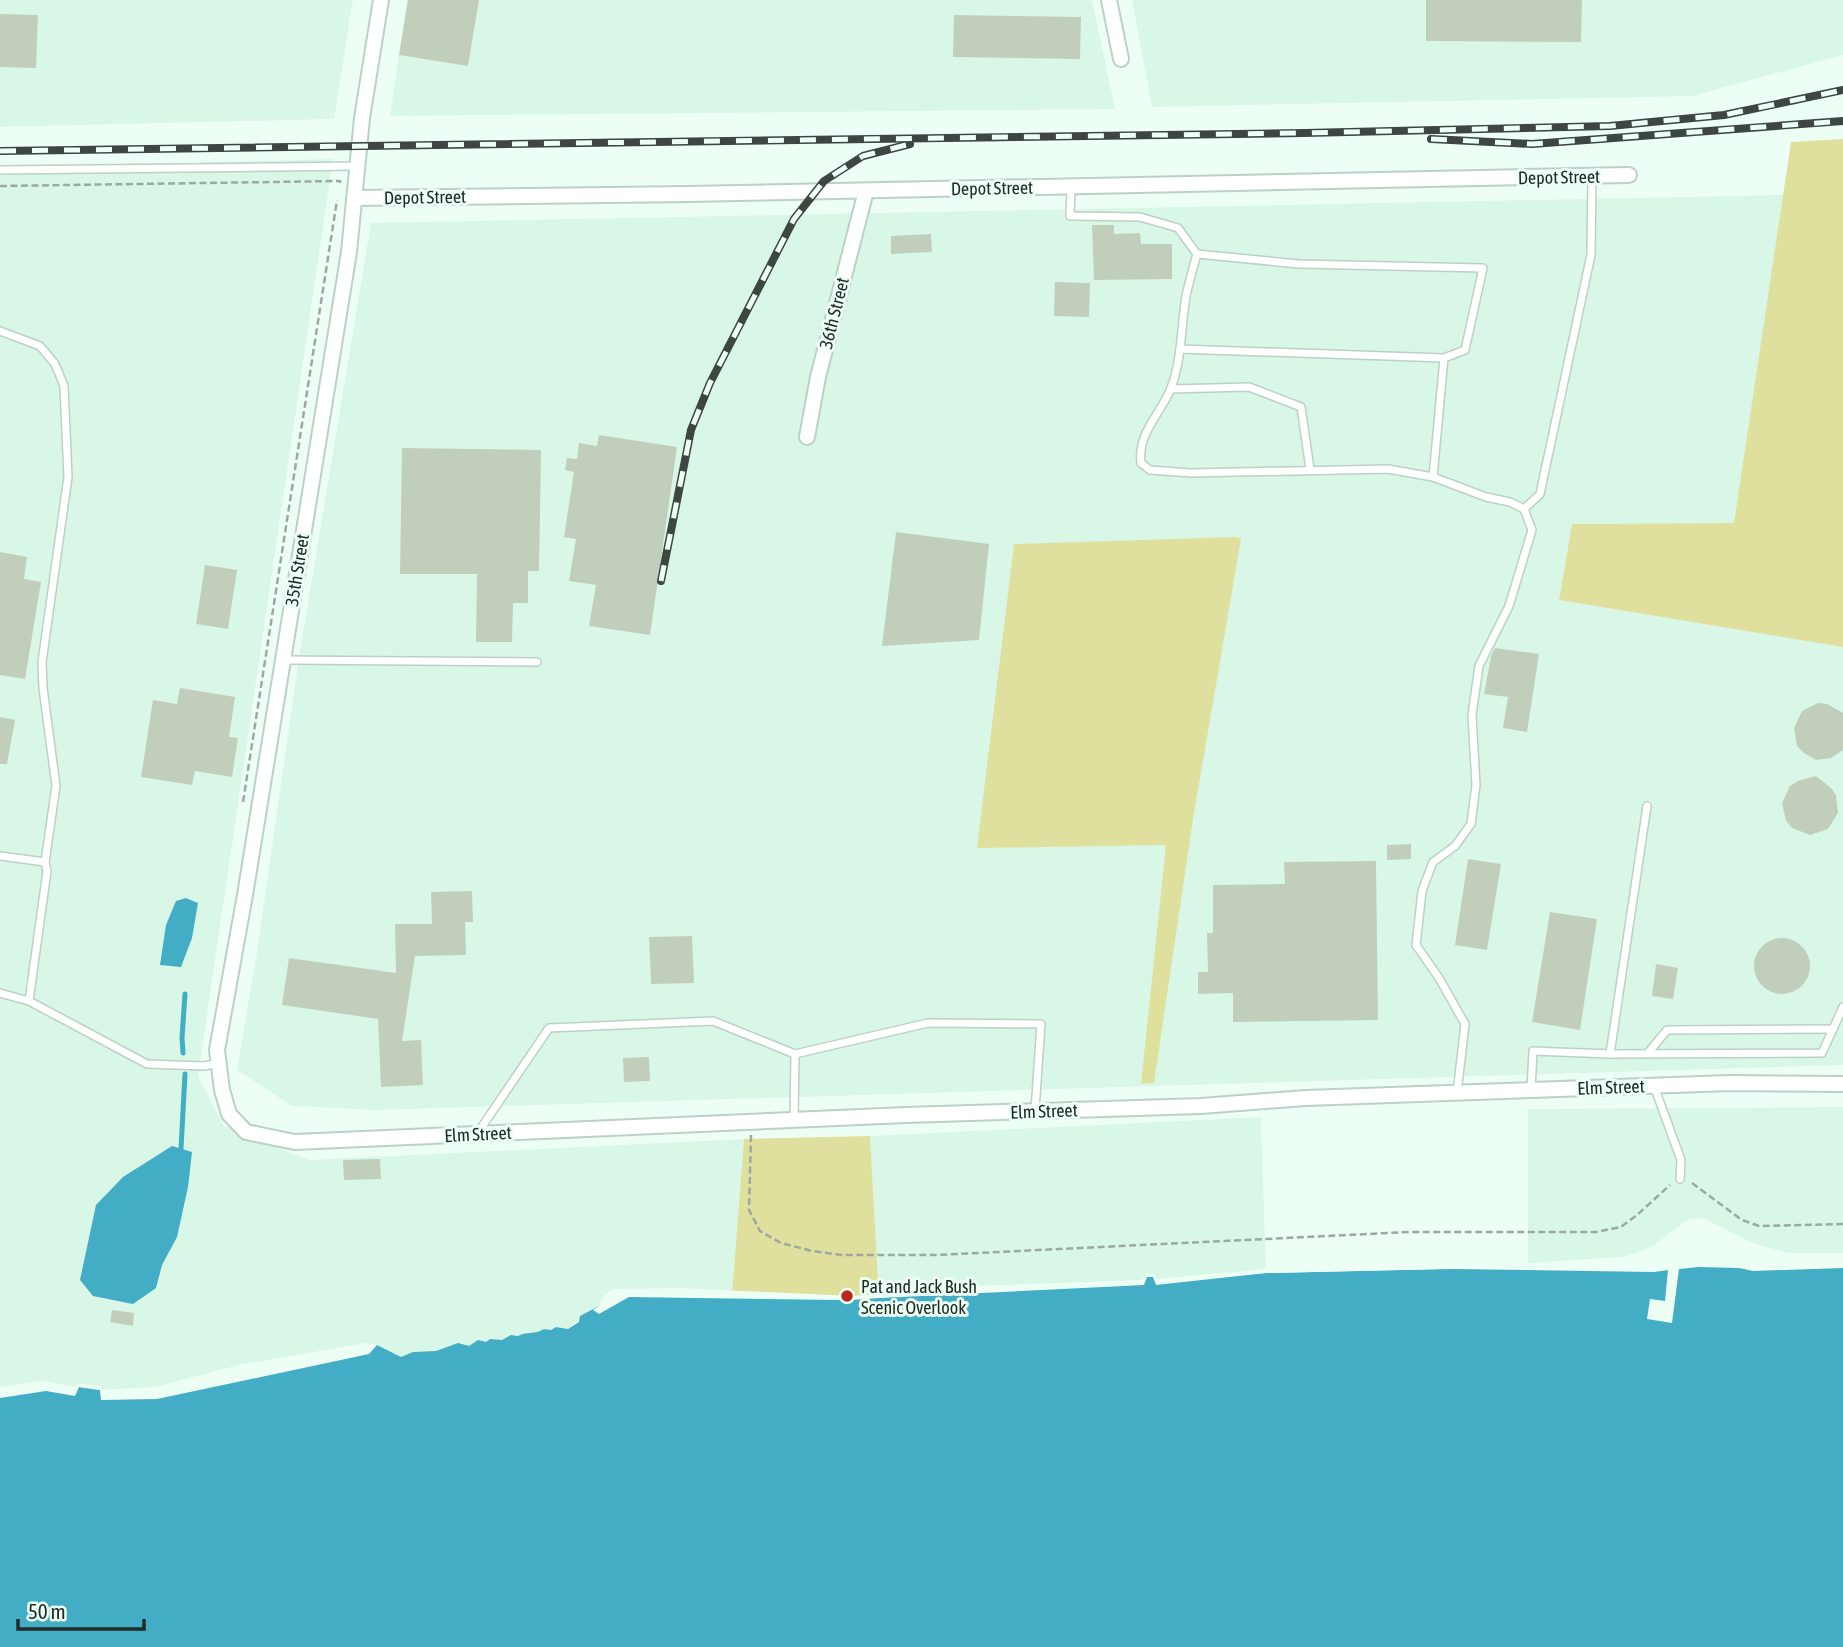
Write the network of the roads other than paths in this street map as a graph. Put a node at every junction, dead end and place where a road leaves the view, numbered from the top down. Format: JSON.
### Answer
{"nodes":[{"id":1,"x":381,"y":0,"type":"edge"},
{"id":2,"x":1110,"y":0,"type":"edge"},
{"id":3,"x":1121,"y":59,"type":"dead end"},
{"id":4,"x":357,"y":166,"type":"junction"},
{"id":5,"x":0,"y":170,"type":"edge"},
{"id":6,"x":1592,"y":176,"type":"junction"},
{"id":7,"x":1629,"y":176,"type":"dead end"},
{"id":8,"x":1072,"y":187,"type":"junction"},
{"id":9,"x":866,"y":191,"type":"junction"},
{"id":10,"x":354,"y":198,"type":"junction"},
{"id":11,"x":1197,"y":254,"type":"junction"},
{"id":12,"x":0,"y":331,"type":"edge"},
{"id":13,"x":1180,"y":349,"type":"junction"},
{"id":14,"x":1444,"y":358,"type":"junction"},
{"id":15,"x":1171,"y":389,"type":"junction"},
{"id":16,"x":807,"y":437,"type":"dead end"},
{"id":17,"x":1310,"y":469,"type":"junction"},
{"id":18,"x":1433,"y":477,"type":"junction"},
{"id":19,"x":1524,"y":509,"type":"junction"},
{"id":20,"x":283,"y":660,"type":"junction"},
{"id":21,"x":537,"y":662,"type":"dead end"},
{"id":22,"x":1647,"y":806,"type":"dead end"},
{"id":23,"x":0,"y":856,"type":"edge"},
{"id":24,"x":45,"y":862,"type":"junction"},
{"id":25,"x":0,"y":993,"type":"edge"},
{"id":26,"x":29,"y":1001,"type":"junction"},
{"id":27,"x":1843,"y":1007,"type":"edge"},
{"id":28,"x":1833,"y":1029,"type":"junction"},
{"id":29,"x":1648,"y":1053,"type":"junction"},
{"id":30,"x":795,"y":1054,"type":"junction"},
{"id":31,"x":1610,"y":1054,"type":"junction"},
{"id":32,"x":219,"y":1063,"type":"junction"},
{"id":33,"x":1843,"y":1084,"type":"edge"},
{"id":34,"x":1654,"y":1086,"type":"junction"},
{"id":35,"x":1531,"y":1090,"type":"junction"},
{"id":36,"x":1457,"y":1093,"type":"junction"},
{"id":37,"x":1035,"y":1111,"type":"junction"},
{"id":38,"x":794,"y":1120,"type":"junction"},
{"id":39,"x":246,"y":1132,"type":"joint"},
{"id":40,"x":477,"y":1134,"type":"junction"},
{"id":41,"x":1680,"y":1180,"type":"road end"}],
"edges":[{"from":1,"to":4,"type":"street","name":"35th Street"},
{"from":2,"to":3,"type":"street"},
{"from":4,"to":5,"type":"lane"},
{"from":4,"to":10,"type":"street","name":"35th Street"},
{"from":6,"to":7,"type":"street","name":"Depot Street"},
{"from":6,"to":8,"type":"street","name":"Depot Street"},
{"from":6,"to":19,"type":"lane"},
{"from":8,"to":9,"type":"street","name":"Depot Street"},
{"from":8,"to":11,"type":"lane"},
{"from":9,"to":10,"type":"street","name":"Depot Street"},
{"from":9,"to":16,"type":"street","name":"36th Street"},
{"from":10,"to":20,"type":"street","name":"35th Street"},
{"from":11,"to":13,"type":"lane"},
{"from":11,"to":14,"type":"lane"},
{"from":12,"to":24,"type":"lane"},
{"from":13,"to":14,"type":"lane"},
{"from":13,"to":15,"type":"lane"},
{"from":14,"to":18,"type":"lane"},
{"from":15,"to":17,"type":"lane"},
{"from":15,"to":17,"type":"lane"},
{"from":17,"to":18,"type":"lane"},
{"from":18,"to":19,"type":"lane"},
{"from":19,"to":36,"type":"lane"},
{"from":20,"to":21,"type":"lane"},
{"from":20,"to":32,"type":"street","name":"35th Street"},
{"from":22,"to":31,"type":"lane"},
{"from":23,"to":24,"type":"lane"},
{"from":24,"to":26,"type":"lane"},
{"from":25,"to":26,"type":"lane"},
{"from":26,"to":32,"type":"lane"},
{"from":27,"to":28,"type":"lane"},
{"from":28,"to":29,"type":"lane"},
{"from":28,"to":29,"type":"lane"},
{"from":29,"to":31,"type":"lane"},
{"from":30,"to":37,"type":"lane"},
{"from":30,"to":38,"type":"lane"},
{"from":30,"to":40,"type":"lane"},
{"from":31,"to":35,"type":"lane"},
{"from":32,"to":39,"type":"street","name":"35th Street"},
{"from":33,"to":34,"type":"street","name":"Elm Street"},
{"from":34,"to":35,"type":"street","name":"Elm Street"},
{"from":34,"to":41,"type":"lane"},
{"from":35,"to":36,"type":"street","name":"Elm Street"},
{"from":36,"to":37,"type":"street","name":"Elm Street"},
{"from":37,"to":38,"type":"street","name":"Elm Street"},
{"from":38,"to":40,"type":"street","name":"Elm Street"},
{"from":39,"to":40,"type":"street","name":"Elm Street"}]}
